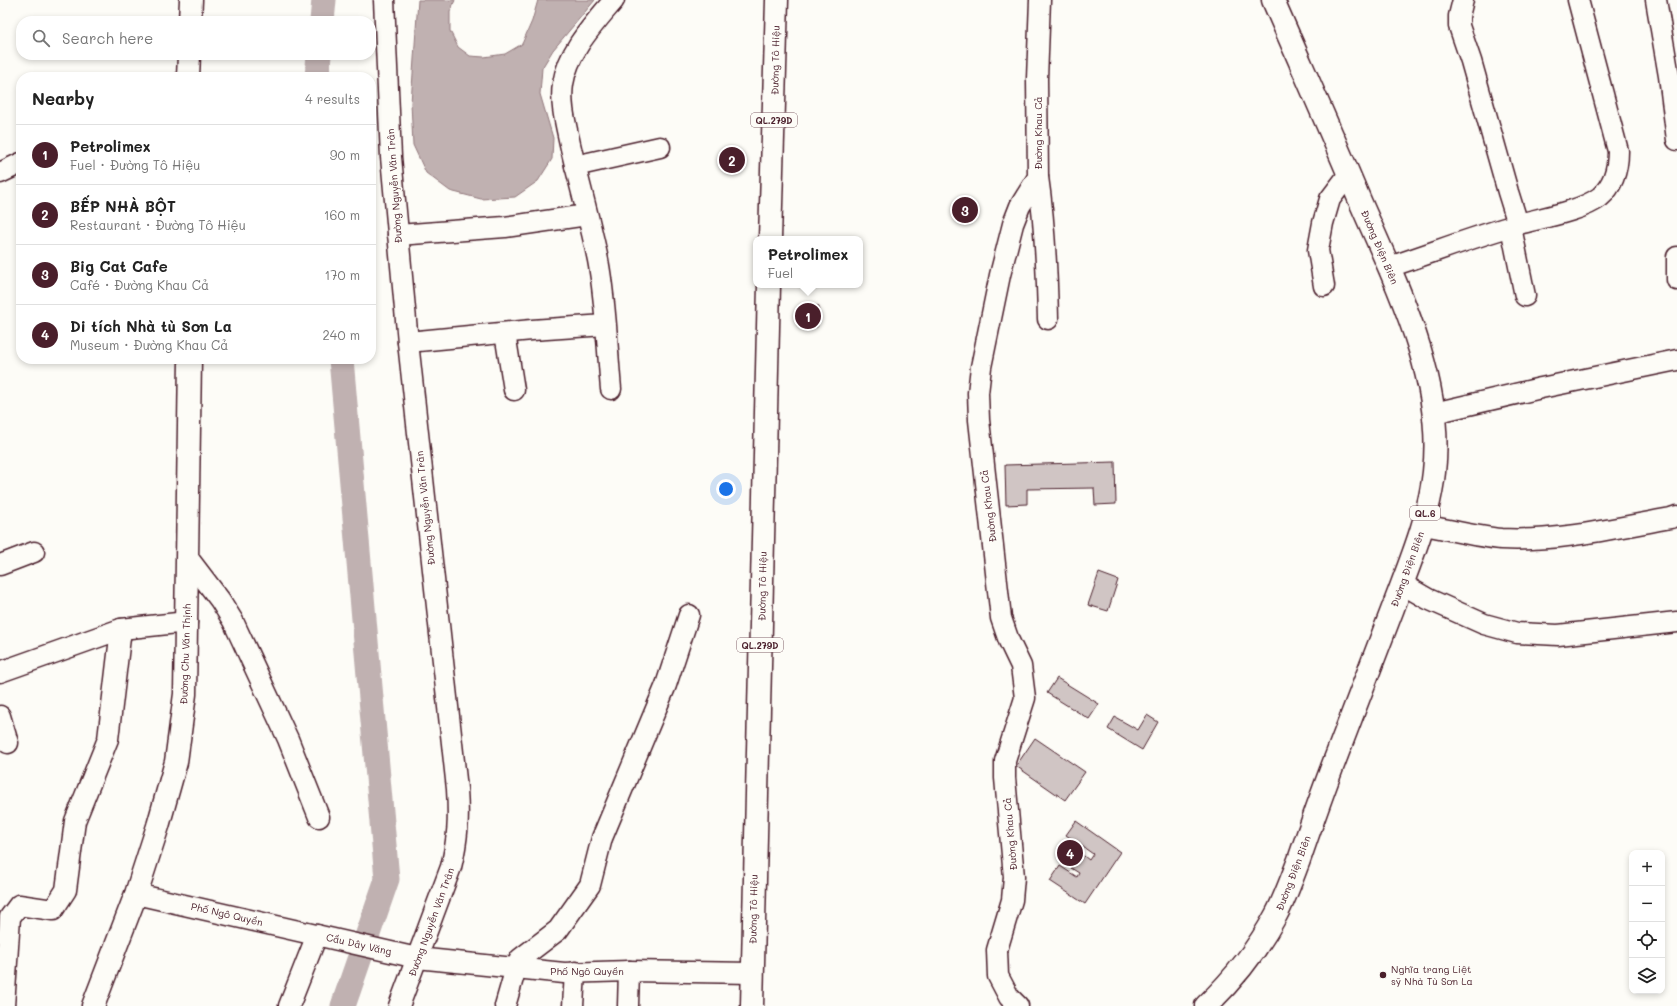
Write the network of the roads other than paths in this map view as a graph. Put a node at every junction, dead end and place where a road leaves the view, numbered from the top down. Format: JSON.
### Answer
{"nodes":[{"id":1,"x":191,"y":0,"type":"edge"},
{"id":2,"x":384,"y":0,"type":"edge"},
{"id":3,"x":614,"y":0,"type":"edge"},
{"id":4,"x":777,"y":0,"type":"edge"},
{"id":5,"x":1040,"y":0,"type":"edge"},
{"id":6,"x":1273,"y":0,"type":"edge"},
{"id":7,"x":1463,"y":0,"type":"edge"},
{"id":8,"x":1578,"y":0,"type":"edge"},
{"id":9,"x":1656,"y":0,"type":"edge"},
{"id":10,"x":190,"y":16,"type":"edge"},
{"id":11,"x":189,"y":60,"type":"edge"},
{"id":12,"x":188,"y":72,"type":"edge"},
{"id":13,"x":1677,"y":140,"type":"edge"},
{"id":14,"x":660,"y":146,"type":"dead end"},
{"id":15,"x":16,"y":165,"type":"edge"},
{"id":16,"x":575,"y":166,"type":"junction"},
{"id":17,"x":0,"y":173,"type":"edge"},
{"id":18,"x":1349,"y":174,"type":"junction"},
{"id":19,"x":1038,"y":177,"type":"junction"},
{"id":20,"x":588,"y":215,"type":"junction"},
{"id":21,"x":1514,"y":225,"type":"junction"},
{"id":22,"x":398,"y":236,"type":"junction"},
{"id":23,"x":770,"y":236,"type":"edge"},
{"id":24,"x":1677,"y":257,"type":"edge"},
{"id":25,"x":1389,"y":267,"type":"junction"},
{"id":26,"x":1677,"y":280,"type":"edge"},
{"id":27,"x":1324,"y":286,"type":"dead end"},
{"id":28,"x":769,"y":288,"type":"edge"},
{"id":29,"x":1525,"y":296,"type":"dead end"},
{"id":30,"x":1048,"y":319,"type":"dead end"},
{"id":31,"x":605,"y":326,"type":"junction"},
{"id":32,"x":505,"y":333,"type":"junction"},
{"id":33,"x":408,"y":342,"type":"junction"},
{"id":34,"x":1677,"y":360,"type":"edge"},
{"id":35,"x":190,"y":364,"type":"edge"},
{"id":36,"x":611,"y":389,"type":"dead end"},
{"id":37,"x":514,"y":390,"type":"dead end"},
{"id":38,"x":1434,"y":413,"type":"junction"},
{"id":39,"x":1677,"y":516,"type":"edge"},
{"id":40,"x":1423,"y":525,"type":"junction"},
{"id":41,"x":34,"y":552,"type":"dead end"},
{"id":42,"x":188,"y":558,"type":"junction"},
{"id":43,"x":0,"y":565,"type":"edge"},
{"id":44,"x":1402,"y":584,"type":"junction"},
{"id":45,"x":689,"y":615,"type":"dead end"},
{"id":46,"x":187,"y":622,"type":"junction"},
{"id":47,"x":1677,"y":622,"type":"edge"},
{"id":48,"x":121,"y":629,"type":"junction"},
{"id":49,"x":0,"y":672,"type":"edge"},
{"id":50,"x":0,"y":716,"type":"edge"},
{"id":51,"x":8,"y":743,"type":"dead end"},
{"id":52,"x":319,"y":817,"type":"dead end"},
{"id":53,"x":136,"y":894,"type":"junction"},
{"id":54,"x":318,"y":935,"type":"junction"},
{"id":55,"x":408,"y":956,"type":"junction"},
{"id":56,"x":516,"y":968,"type":"junction"},
{"id":57,"x":629,"y":970,"type":"junction"},
{"id":58,"x":575,"y":972,"type":"junction"},
{"id":59,"x":752,"y":973,"type":"junction"},
{"id":60,"x":4,"y":1006,"type":"edge"},
{"id":61,"x":93,"y":1006,"type":"edge"},
{"id":62,"x":289,"y":1006,"type":"edge"},
{"id":63,"x":399,"y":1006,"type":"edge"},
{"id":64,"x":505,"y":1006,"type":"edge"},
{"id":65,"x":573,"y":1006,"type":"edge"},
{"id":66,"x":628,"y":1006,"type":"edge"},
{"id":67,"x":752,"y":1006,"type":"edge"},
{"id":68,"x":1018,"y":1006,"type":"edge"},
{"id":69,"x":1206,"y":1006,"type":"edge"}],
"edges":[{"from":1,"to":10,"type":"main road"},
{"from":2,"to":22,"type":"street","name":"Đường Nguyễn Văn Trân"},
{"from":3,"to":16,"type":"street"},
{"from":4,"to":23,"type":"main road","name":"Đường Tô Hiệu","number":"QL.279D"},
{"from":5,"to":19,"type":"street","name":"Đường Khau Cả"},
{"from":6,"to":18,"type":"main road","name":"Đường Điện Biên","number":"QL.6"},
{"from":7,"to":21,"type":"street"},
{"from":8,"to":21,"type":"street"},
{"from":9,"to":13,"type":"street"},
{"from":11,"to":12,"type":"main road"},
{"from":14,"to":16,"type":"street"},
{"from":15,"to":17,"type":"street"},
{"from":16,"to":20,"type":"street"},
{"from":18,"to":25,"type":"main road","name":"Đường Điện Biên","number":"QL.6"},
{"from":18,"to":27,"type":"street"},
{"from":19,"to":30,"type":"street"},
{"from":19,"to":68,"type":"street","name":"Đường Khau Cả"},
{"from":20,"to":22,"type":"street"},
{"from":20,"to":31,"type":"street"},
{"from":21,"to":25,"type":"street"},
{"from":21,"to":29,"type":"street"},
{"from":22,"to":33,"type":"street","name":"Đường Nguyễn Văn Trân"},
{"from":24,"to":26,"type":"street"},
{"from":25,"to":38,"type":"main road","name":"Đường Điện Biên","number":"QL.6"},
{"from":28,"to":59,"type":"main road","name":"Đường Tô Hiệu","number":"QL.279D"},
{"from":31,"to":32,"type":"street"},
{"from":31,"to":36,"type":"street"},
{"from":32,"to":33,"type":"street"},
{"from":32,"to":37,"type":"street"},
{"from":33,"to":55,"type":"street","name":"Đường Nguyễn Văn Trân"},
{"from":34,"to":38,"type":"street"},
{"from":35,"to":42,"type":"main road","name":"Đường Chu Văn Thịnh"},
{"from":38,"to":40,"type":"main road","name":"Đường Điện Biên","number":"QL.6"},
{"from":39,"to":40,"type":"street"},
{"from":40,"to":44,"type":"main road","name":"Đường Điện Biên","number":"QL.6"},
{"from":41,"to":43,"type":"street"},
{"from":42,"to":46,"type":"main road","name":"Đường Chu Văn Thịnh"},
{"from":42,"to":52,"type":"street"},
{"from":44,"to":47,"type":"street"},
{"from":44,"to":69,"type":"main road","name":"Đường Điện Biên","number":"QL.6"},
{"from":45,"to":56,"type":"street"},
{"from":46,"to":48,"type":"street"},
{"from":46,"to":53,"type":"main road","name":"Đường Chu Văn Thịnh"},
{"from":48,"to":49,"type":"street"},
{"from":48,"to":60,"type":"street"},
{"from":50,"to":51,"type":"street"},
{"from":53,"to":54,"type":"street","name":"Phố Ngô Quyền"},
{"from":53,"to":61,"type":"main road","name":"Đường Chu Văn Thịnh"},
{"from":54,"to":55,"type":"street","name":"Cầu Dây Văng"},
{"from":54,"to":62,"type":"street"},
{"from":55,"to":56,"type":"street","name":"Phố Ngô Quyền"},
{"from":55,"to":63,"type":"street","name":"Đường Nguyễn Văn Trân"},
{"from":56,"to":58,"type":"street","name":"Phố Ngô Quyền"},
{"from":56,"to":64,"type":"street"},
{"from":57,"to":58,"type":"street","name":"Phố Ngô Quyền"},
{"from":57,"to":59,"type":"street","name":"Phố Ngô Quyền"},
{"from":57,"to":66,"type":"street"},
{"from":58,"to":65,"type":"street"},
{"from":59,"to":67,"type":"main road","name":"Đường Tô Hiệu","number":"QL.279D"}]}
